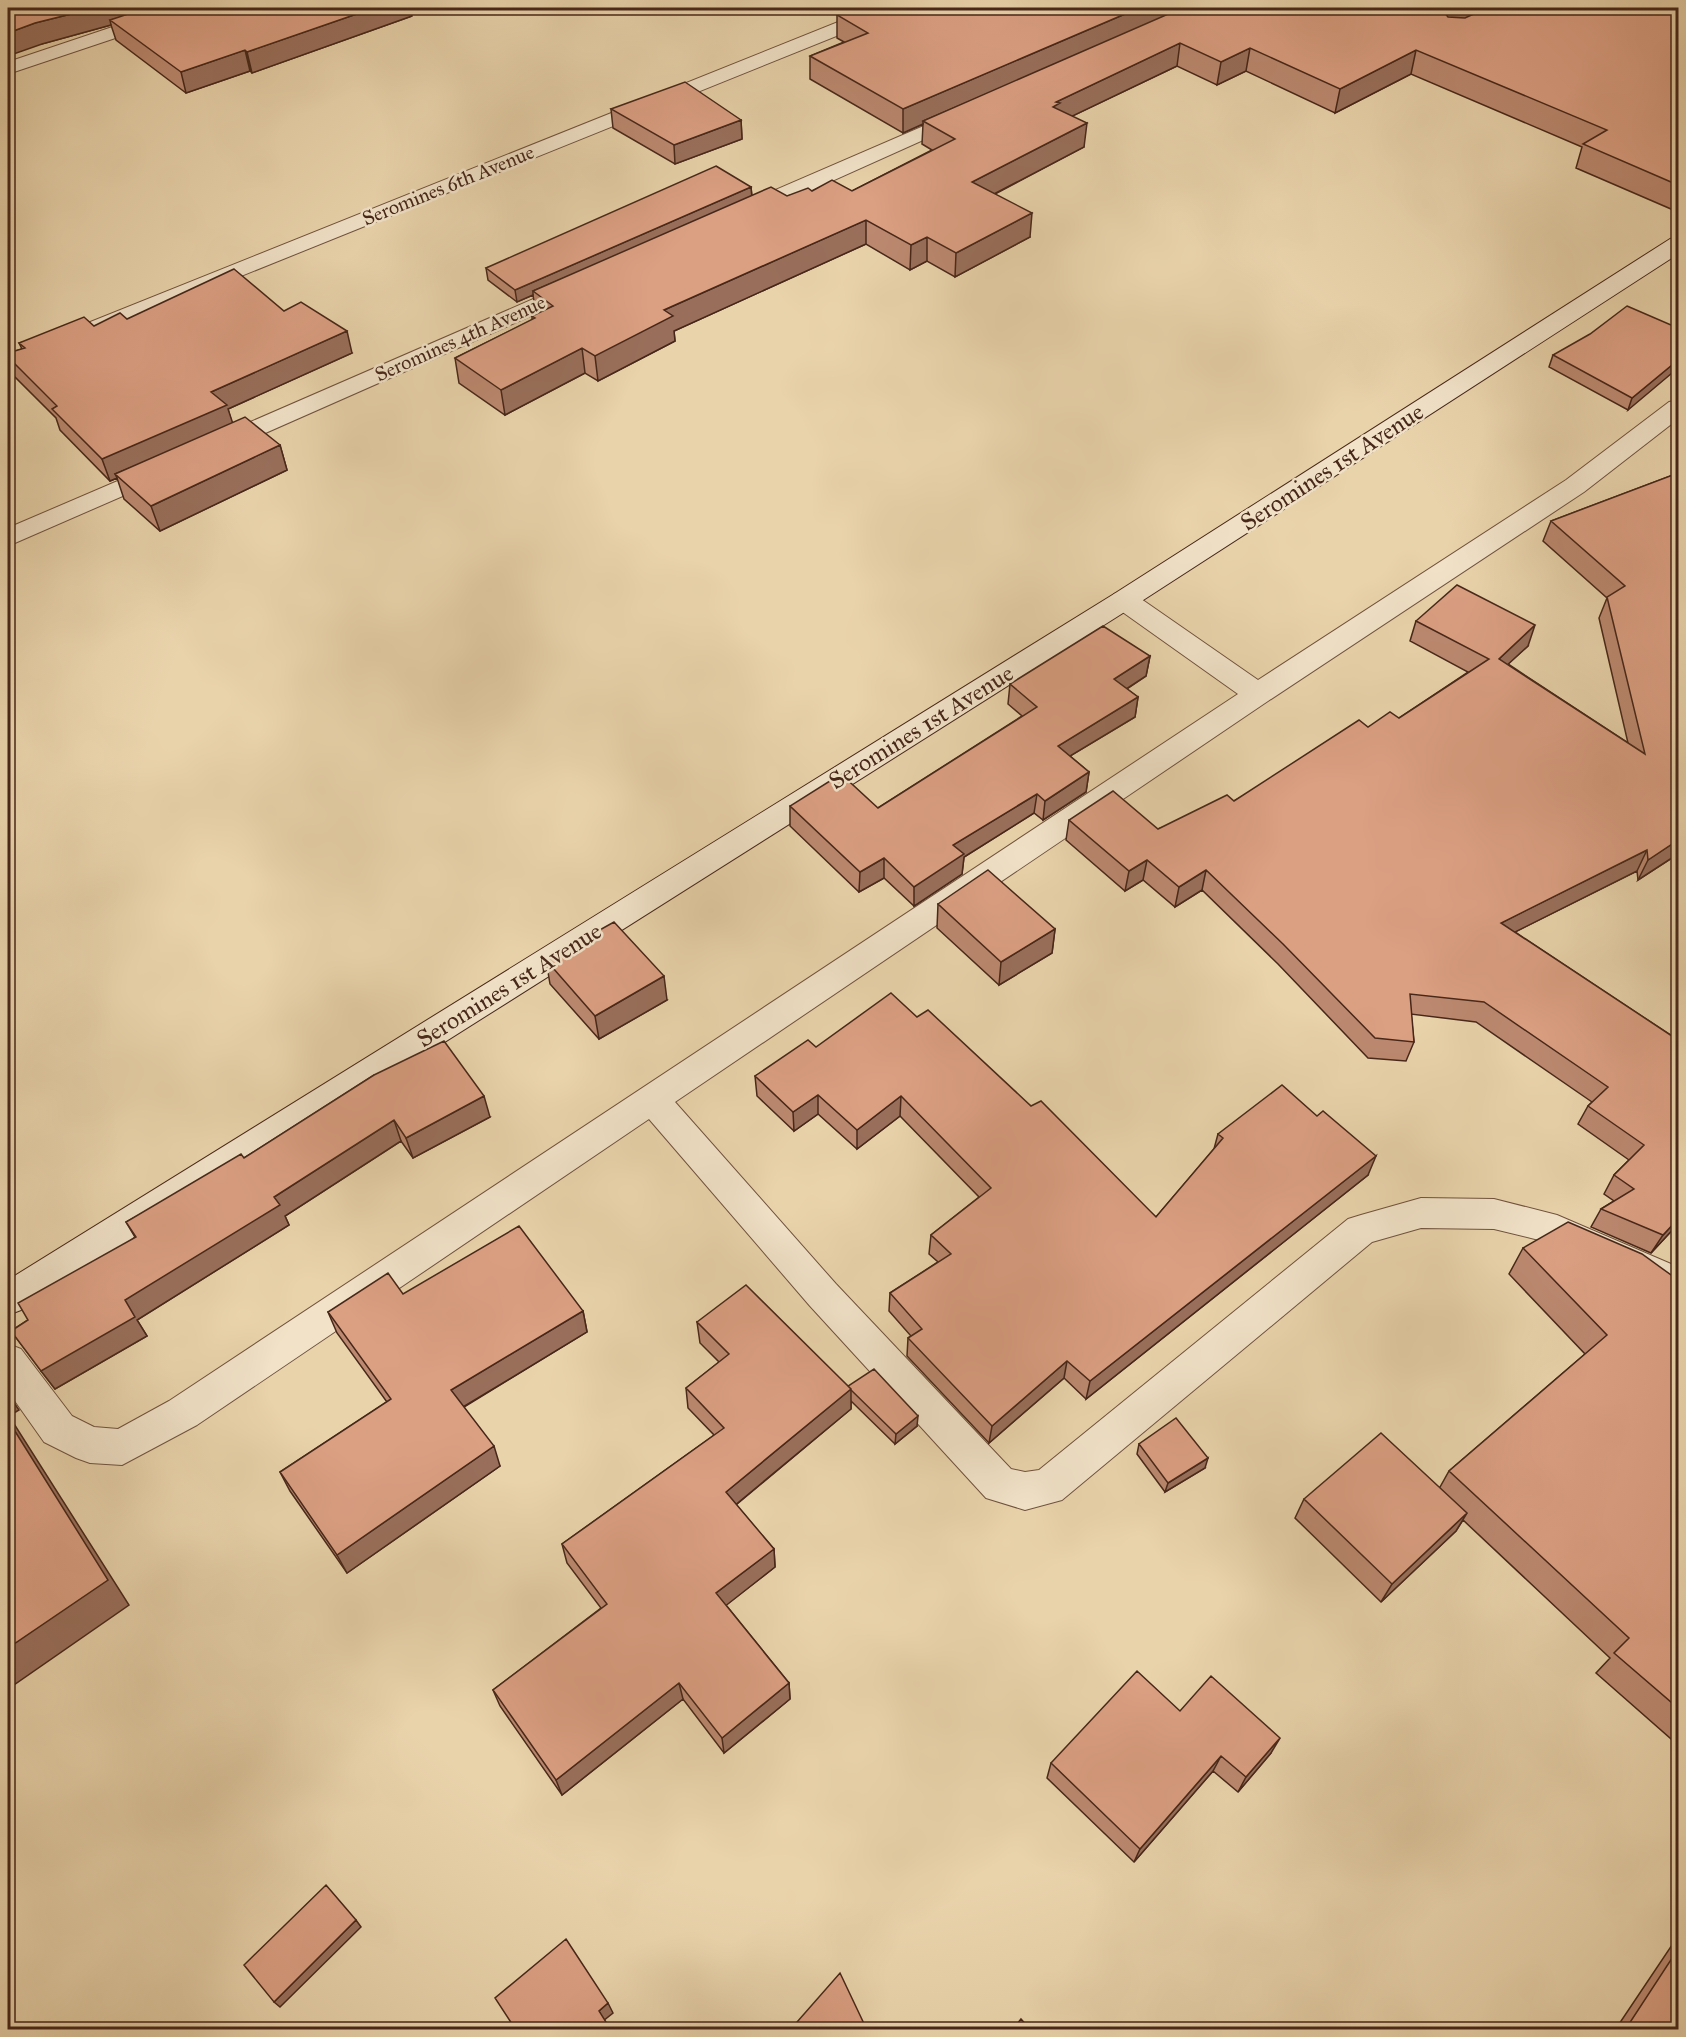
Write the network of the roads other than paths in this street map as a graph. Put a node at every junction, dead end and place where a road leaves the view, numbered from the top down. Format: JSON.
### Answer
{"nodes":[{"id":1,"x":186,"y":8,"type":"edge"},
{"id":2,"x":889,"y":8,"type":"edge"},
{"id":3,"x":8,"y":68,"type":"edge"},
{"id":4,"x":982,"y":107,"type":"edge"},
{"id":5,"x":725,"y":221,"type":"edge"},
{"id":6,"x":1678,"y":244,"type":"edge"},
{"id":7,"x":597,"y":278,"type":"edge"},
{"id":8,"x":8,"y":363,"type":"edge"},
{"id":9,"x":1678,"y":407,"type":"edge"},
{"id":10,"x":202,"y":452,"type":"edge"},
{"id":11,"x":180,"y":462,"type":"edge"},
{"id":12,"x":8,"y":538,"type":"edge"},
{"id":13,"x":1124,"y":600,"type":"junction"},
{"id":14,"x":1258,"y":694,"type":"junction"},
{"id":15,"x":652,"y":1099,"type":"junction"},
{"id":16,"x":1678,"y":1284,"type":"edge"},
{"id":17,"x":8,"y":1299,"type":"edge"},
{"id":18,"x":8,"y":1361,"type":"edge"}],
"edges":[{"from":1,"to":3,"type":"street"},
{"from":2,"to":8,"type":"street","name":"Seromines 6th Avenue"},
{"from":4,"to":5,"type":"street"},
{"from":6,"to":13,"type":"street","name":"Seromines 1st Avenue"},
{"from":7,"to":10,"type":"street","name":"Seromines 4th Avenue"},
{"from":9,"to":14,"type":"street"},
{"from":11,"to":12,"type":"street"},
{"from":13,"to":14,"type":"street"},
{"from":13,"to":17,"type":"street","name":"Seromines 1st Avenue"},
{"from":14,"to":15,"type":"street"},
{"from":15,"to":16,"type":"street"},
{"from":15,"to":18,"type":"street"}]}
